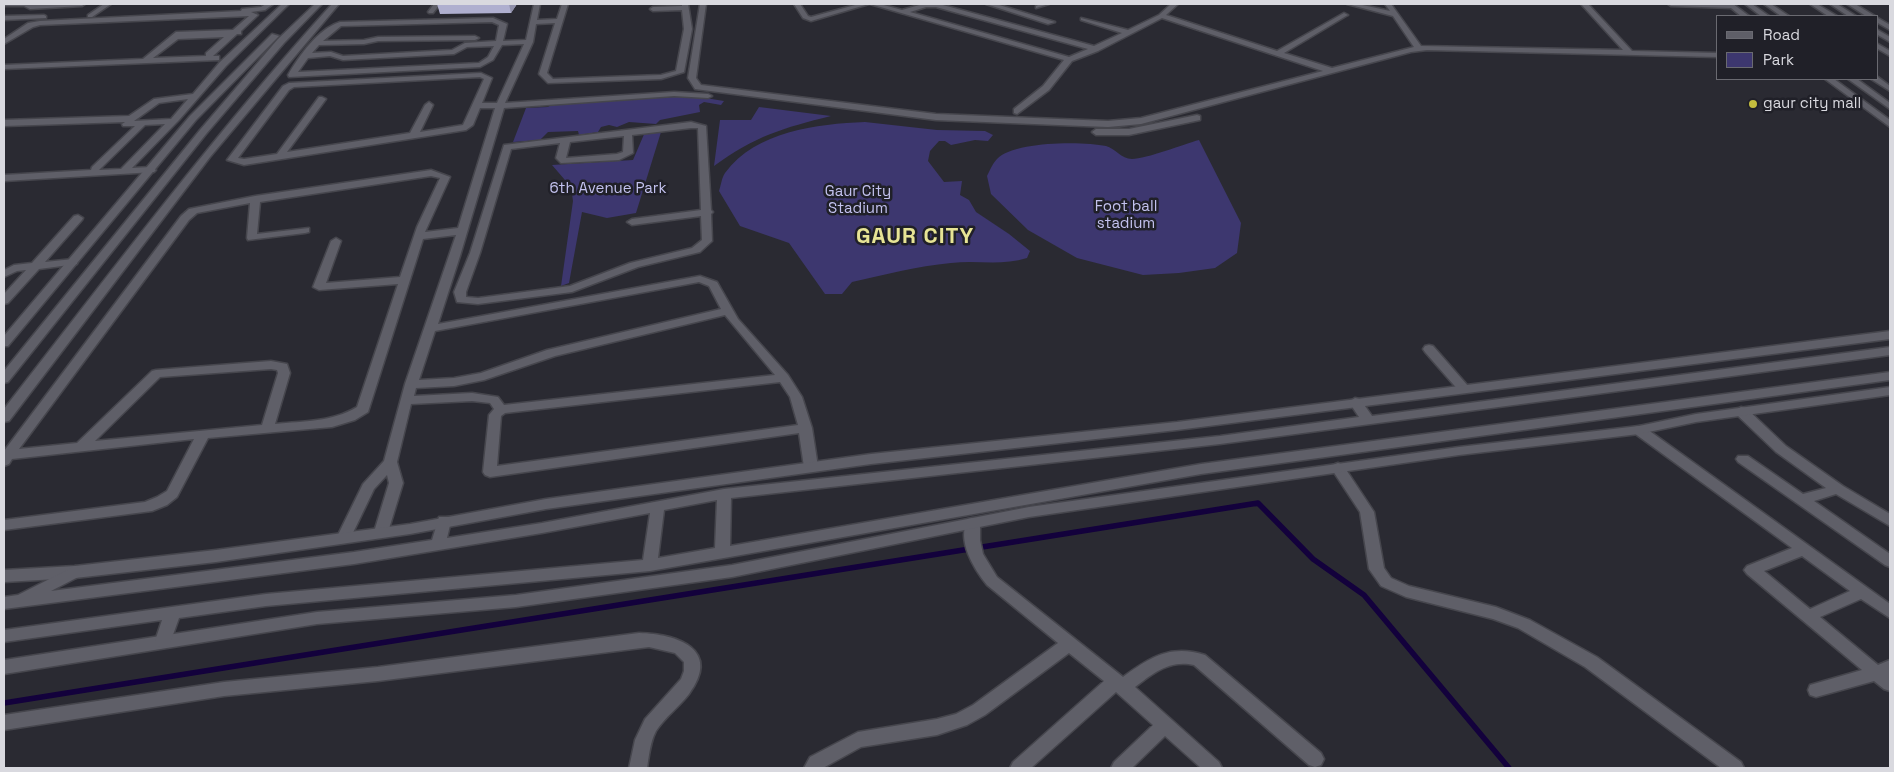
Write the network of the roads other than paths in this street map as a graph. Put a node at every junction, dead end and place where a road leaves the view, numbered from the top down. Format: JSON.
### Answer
{"nodes":[{"id":1,"x":4,"y":4,"type":"edge"},
{"id":2,"x":82,"y":4,"type":"edge"},
{"id":3,"x":108,"y":4,"type":"edge"},
{"id":4,"x":270,"y":4,"type":"edge"},
{"id":5,"x":286,"y":4,"type":"edge"},
{"id":6,"x":308,"y":4,"type":"edge"},
{"id":7,"x":319,"y":4,"type":"edge"},
{"id":8,"x":336,"y":4,"type":"edge"},
{"id":9,"x":437,"y":4,"type":"edge"},
{"id":10,"x":537,"y":4,"type":"edge"},
{"id":11,"x":566,"y":4,"type":"edge"},
{"id":12,"x":703,"y":4,"type":"edge"},
{"id":13,"x":798,"y":4,"type":"edge"},
{"id":14,"x":866,"y":4,"type":"edge"},
{"id":15,"x":873,"y":4,"type":"edge"},
{"id":16,"x":989,"y":4,"type":"edge"},
{"id":17,"x":1046,"y":4,"type":"edge"},
{"id":18,"x":1175,"y":4,"type":"edge"},
{"id":19,"x":1350,"y":4,"type":"edge"},
{"id":20,"x":1388,"y":4,"type":"edge"},
{"id":21,"x":1584,"y":4,"type":"edge"},
{"id":22,"x":1670,"y":4,"type":"edge"},
{"id":23,"x":1748,"y":4,"type":"edge"},
{"id":24,"x":1767,"y":4,"type":"edge"},
{"id":25,"x":1814,"y":4,"type":"edge"},
{"id":26,"x":1833,"y":4,"type":"edge"},
{"id":27,"x":1850,"y":4,"type":"edge"},
{"id":28,"x":1730,"y":5,"type":"edge"},
{"id":29,"x":686,"y":6,"type":"edge"},
{"id":30,"x":1038,"y":7,"type":"dead end"},
{"id":31,"x":653,"y":9,"type":"dead end"},
{"id":32,"x":431,"y":12,"type":"dead end"},
{"id":33,"x":902,"y":12,"type":"junction"},
{"id":34,"x":966,"y":13,"type":"junction"},
{"id":35,"x":1344,"y":15,"type":"dead end"},
{"id":36,"x":1396,"y":15,"type":"junction"},
{"id":37,"x":1745,"y":15,"type":"edge"},
{"id":38,"x":1764,"y":15,"type":"edge"},
{"id":39,"x":1784,"y":15,"type":"edge"},
{"id":40,"x":1830,"y":15,"type":"edge"},
{"id":41,"x":1850,"y":15,"type":"edge"},
{"id":42,"x":1869,"y":15,"type":"edge"},
{"id":43,"x":90,"y":16,"type":"junction"},
{"id":44,"x":1161,"y":16,"type":"junction"},
{"id":45,"x":4,"y":18,"type":"edge"},
{"id":46,"x":1083,"y":19,"type":"dead end"},
{"id":47,"x":1879,"y":21,"type":"edge"},
{"id":48,"x":385,"y":22,"type":"junction"},
{"id":49,"x":559,"y":22,"type":"junction"},
{"id":50,"x":1051,"y":22,"type":"dead end"},
{"id":51,"x":4,"y":23,"type":"edge"},
{"id":52,"x":533,"y":24,"type":"junction"},
{"id":53,"x":941,"y":24,"type":"junction"},
{"id":54,"x":1890,"y":28,"type":"edge"},
{"id":55,"x":259,"y":29,"type":"junction"},
{"id":56,"x":237,"y":31,"type":"junction"},
{"id":57,"x":1128,"y":32,"type":"junction"},
{"id":58,"x":1879,"y":33,"type":"edge"},
{"id":59,"x":4,"y":37,"type":"edge"},
{"id":60,"x":530,"y":39,"type":"junction"},
{"id":61,"x":1890,"y":40,"type":"edge"},
{"id":62,"x":500,"y":41,"type":"junction"},
{"id":63,"x":4,"y":42,"type":"edge"},
{"id":64,"x":364,"y":42,"type":"junction"},
{"id":65,"x":318,"y":44,"type":"junction"},
{"id":66,"x":1879,"y":47,"type":"edge"},
{"id":67,"x":1096,"y":48,"type":"junction"},
{"id":68,"x":1419,"y":49,"type":"junction"},
{"id":69,"x":1629,"y":52,"type":"junction"},
{"id":70,"x":1278,"y":53,"type":"junction"},
{"id":71,"x":1890,"y":54,"type":"edge"},
{"id":72,"x":209,"y":55,"type":"dead end"},
{"id":73,"x":1716,"y":55,"type":"edge"},
{"id":74,"x":306,"y":56,"type":"junction"},
{"id":75,"x":231,"y":57,"type":"junction"},
{"id":76,"x":1069,"y":59,"type":"junction"},
{"id":77,"x":145,"y":61,"type":"junction"},
{"id":78,"x":4,"y":67,"type":"edge"},
{"id":79,"x":1333,"y":71,"type":"junction"},
{"id":80,"x":1831,"y":80,"type":"edge"},
{"id":81,"x":1853,"y":80,"type":"edge"},
{"id":82,"x":1876,"y":80,"type":"edge"},
{"id":83,"x":1890,"y":89,"type":"edge"},
{"id":84,"x":195,"y":96,"type":"junction"},
{"id":85,"x":322,"y":99,"type":"dead end"},
{"id":86,"x":478,"y":103,"type":"junction"},
{"id":87,"x":501,"y":103,"type":"junction"},
{"id":88,"x":429,"y":105,"type":"dead end"},
{"id":89,"x":1890,"y":107,"type":"edge"},
{"id":90,"x":1017,"y":111,"type":"dead end"},
{"id":91,"x":1197,"y":118,"type":"dead end"},
{"id":92,"x":173,"y":121,"type":"junction"},
{"id":93,"x":4,"y":124,"type":"edge"},
{"id":94,"x":142,"y":124,"type":"junction"},
{"id":95,"x":1890,"y":124,"type":"edge"},
{"id":96,"x":4,"y":131,"type":"edge"},
{"id":97,"x":628,"y":132,"type":"junction"},
{"id":98,"x":413,"y":136,"type":"junction"},
{"id":99,"x":566,"y":139,"type":"junction"},
{"id":100,"x":280,"y":156,"type":"junction"},
{"id":101,"x":153,"y":168,"type":"junction"},
{"id":102,"x":125,"y":170,"type":"junction"},
{"id":103,"x":92,"y":171,"type":"junction"},
{"id":104,"x":4,"y":178,"type":"edge"},
{"id":105,"x":255,"y":199,"type":"junction"},
{"id":106,"x":708,"y":212,"type":"junction"},
{"id":107,"x":486,"y":214,"type":"junction"},
{"id":108,"x":78,"y":218,"type":"dead end"},
{"id":109,"x":465,"y":221,"type":"junction"},
{"id":110,"x":632,"y":222,"type":"dead end"},
{"id":111,"x":305,"y":230,"type":"dead end"},
{"id":112,"x":421,"y":232,"type":"junction"},
{"id":113,"x":336,"y":241,"type":"dead end"},
{"id":114,"x":73,"y":262,"type":"junction"},
{"id":115,"x":35,"y":266,"type":"junction"},
{"id":116,"x":4,"y":274,"type":"edge"},
{"id":117,"x":405,"y":280,"type":"junction"},
{"id":118,"x":4,"y":301,"type":"edge"},
{"id":119,"x":728,"y":311,"type":"junction"},
{"id":120,"x":429,"y":329,"type":"junction"},
{"id":121,"x":1890,"y":335,"type":"edge"},
{"id":122,"x":4,"y":343,"type":"edge"},
{"id":123,"x":1429,"y":349,"type":"dead end"},
{"id":124,"x":1890,"y":351,"type":"edge"},
{"id":125,"x":1890,"y":376,"type":"edge"},
{"id":126,"x":481,"y":377,"type":"junction"},
{"id":127,"x":784,"y":378,"type":"junction"},
{"id":128,"x":4,"y":379,"type":"edge"},
{"id":129,"x":411,"y":384,"type":"junction"},
{"id":130,"x":1464,"y":389,"type":"junction"},
{"id":131,"x":1890,"y":391,"type":"edge"},
{"id":132,"x":472,"y":396,"type":"junction"},
{"id":133,"x":406,"y":400,"type":"junction"},
{"id":134,"x":1355,"y":402,"type":"junction"},
{"id":135,"x":501,"y":409,"type":"junction"},
{"id":136,"x":1740,"y":412,"type":"junction"},
{"id":137,"x":4,"y":418,"type":"edge"},
{"id":138,"x":1368,"y":420,"type":"junction"},
{"id":139,"x":805,"y":428,"type":"junction"},
{"id":140,"x":267,"y":429,"type":"junction"},
{"id":141,"x":1639,"y":430,"type":"junction"},
{"id":142,"x":202,"y":434,"type":"junction"},
{"id":143,"x":81,"y":447,"type":"junction"},
{"id":144,"x":6,"y":458,"type":"edge"},
{"id":145,"x":1743,"y":459,"type":"dead end"},
{"id":146,"x":390,"y":462,"type":"junction"},
{"id":147,"x":810,"y":468,"type":"junction"},
{"id":148,"x":1338,"y":468,"type":"junction"},
{"id":149,"x":1838,"y":489,"type":"junction"},
{"id":150,"x":724,"y":494,"type":"junction"},
{"id":151,"x":1803,"y":499,"type":"junction"},
{"id":152,"x":658,"y":505,"type":"junction"},
{"id":153,"x":444,"y":521,"type":"junction"},
{"id":154,"x":1890,"y":521,"type":"edge"},
{"id":155,"x":973,"y":523,"type":"junction"},
{"id":156,"x":4,"y":525,"type":"edge"},
{"id":157,"x":381,"y":532,"type":"junction"},
{"id":158,"x":344,"y":537,"type":"junction"},
{"id":159,"x":438,"y":545,"type":"junction"},
{"id":160,"x":1805,"y":549,"type":"junction"},
{"id":161,"x":722,"y":553,"type":"junction"},
{"id":162,"x":1890,"y":561,"type":"edge"},
{"id":163,"x":650,"y":565,"type":"junction"},
{"id":164,"x":75,"y":572,"type":"junction"},
{"id":165,"x":4,"y":576,"type":"edge"},
{"id":166,"x":1863,"y":592,"type":"junction"},
{"id":167,"x":10,"y":602,"type":"edge"},
{"id":168,"x":1890,"y":612,"type":"edge"},
{"id":169,"x":173,"y":613,"type":"junction"},
{"id":170,"x":1808,"y":616,"type":"junction"},
{"id":171,"x":4,"y":636,"type":"edge"},
{"id":172,"x":163,"y":641,"type":"junction"},
{"id":173,"x":1069,"y":644,"type":"junction"},
{"id":174,"x":4,"y":667,"type":"edge"},
{"id":175,"x":1883,"y":670,"type":"edge"},
{"id":176,"x":1119,"y":684,"type":"junction"},
{"id":177,"x":1890,"y":684,"type":"edge"},
{"id":178,"x":1816,"y":690,"type":"dead end"},
{"id":179,"x":4,"y":723,"type":"edge"},
{"id":180,"x":1164,"y":726,"type":"junction"},
{"id":181,"x":1315,"y":758,"type":"dead end"},
{"id":182,"x":638,"y":768,"type":"edge"},
{"id":183,"x":813,"y":768,"type":"edge"},
{"id":184,"x":1018,"y":768,"type":"edge"},
{"id":185,"x":1120,"y":768,"type":"edge"},
{"id":186,"x":1213,"y":768,"type":"edge"},
{"id":187,"x":1735,"y":768,"type":"edge"}],
"edges":[{"from":1,"to":2,"type":"street"},
{"from":3,"to":43,"type":"street"},
{"from":4,"to":43,"type":"street"},
{"from":5,"to":55,"type":"street"},
{"from":6,"to":101,"type":"street"},
{"from":7,"to":128,"type":"street"},
{"from":8,"to":137,"type":"street"},
{"from":9,"to":32,"type":"street"},
{"from":10,"to":52,"type":"street"},
{"from":11,"to":49,"type":"street"},
{"from":12,"to":79,"type":"street"},
{"from":13,"to":14,"type":"street"},
{"from":15,"to":33,"type":"street"},
{"from":16,"to":34,"type":"street"},
{"from":16,"to":50,"type":"street"},
{"from":17,"to":30,"type":"street"},
{"from":18,"to":44,"type":"street"},
{"from":19,"to":36,"type":"street"},
{"from":20,"to":36,"type":"street"},
{"from":21,"to":69,"type":"street"},
{"from":22,"to":28,"type":"street"},
{"from":23,"to":38,"type":"street"},
{"from":24,"to":39,"type":"street"},
{"from":25,"to":40,"type":"street"},
{"from":26,"to":41,"type":"street"},
{"from":27,"to":42,"type":"street"},
{"from":28,"to":37,"type":"street"},
{"from":29,"to":31,"type":"street"},
{"from":29,"to":49,"type":"street"},
{"from":33,"to":34,"type":"street"},
{"from":33,"to":53,"type":"street"},
{"from":34,"to":53,"type":"street"},
{"from":34,"to":67,"type":"street"},
{"from":35,"to":70,"type":"street"},
{"from":36,"to":68,"type":"street"},
{"from":43,"to":45,"type":"street"},
{"from":44,"to":57,"type":"street"},
{"from":44,"to":70,"type":"street"},
{"from":46,"to":57,"type":"street"},
{"from":47,"to":54,"type":"street"},
{"from":48,"to":62,"type":"street"},
{"from":48,"to":64,"type":"street"},
{"from":48,"to":65,"type":"street"},
{"from":49,"to":52,"type":"street"},
{"from":51,"to":59,"type":"street"},
{"from":52,"to":60,"type":"street"},
{"from":53,"to":76,"type":"street"},
{"from":55,"to":56,"type":"street"},
{"from":55,"to":75,"type":"street"},
{"from":56,"to":63,"type":"street"},
{"from":56,"to":72,"type":"street"},
{"from":56,"to":77,"type":"street"},
{"from":57,"to":67,"type":"street"},
{"from":58,"to":61,"type":"street"},
{"from":60,"to":62,"type":"street"},
{"from":60,"to":87,"type":"street"},
{"from":62,"to":64,"type":"street"},
{"from":62,"to":74,"type":"street"},
{"from":62,"to":74,"type":"street"},
{"from":64,"to":65,"type":"street"},
{"from":65,"to":74,"type":"street"},
{"from":66,"to":71,"type":"street"},
{"from":67,"to":76,"type":"street"},
{"from":68,"to":69,"type":"street"},
{"from":68,"to":79,"type":"street"},
{"from":69,"to":73,"type":"street"},
{"from":70,"to":79,"type":"street"},
{"from":75,"to":77,"type":"street"},
{"from":75,"to":84,"type":"street"},
{"from":76,"to":90,"type":"street"},
{"from":77,"to":78,"type":"street"},
{"from":80,"to":95,"type":"street"},
{"from":81,"to":89,"type":"street"},
{"from":82,"to":83,"type":"street"},
{"from":84,"to":92,"type":"street"},
{"from":84,"to":93,"type":"street"},
{"from":85,"to":100,"type":"street"},
{"from":86,"to":87,"type":"street"},
{"from":86,"to":98,"type":"street"},
{"from":86,"to":100,"type":"street"},
{"from":87,"to":91,"type":"street"},
{"from":87,"to":109,"type":"street"},
{"from":88,"to":98,"type":"street"},
{"from":92,"to":94,"type":"street"},
{"from":92,"to":102,"type":"street"},
{"from":94,"to":96,"type":"street"},
{"from":94,"to":103,"type":"street"},
{"from":97,"to":99,"type":"street"},
{"from":97,"to":99,"type":"street"},
{"from":97,"to":106,"type":"street"},
{"from":98,"to":100,"type":"street"},
{"from":99,"to":107,"type":"street"},
{"from":101,"to":102,"type":"street"},
{"from":101,"to":114,"type":"street"},
{"from":102,"to":103,"type":"street"},
{"from":103,"to":104,"type":"street"},
{"from":105,"to":111,"type":"street"},
{"from":105,"to":112,"type":"street"},
{"from":105,"to":144,"type":"street"},
{"from":106,"to":107,"type":"street"},
{"from":106,"to":110,"type":"street"},
{"from":107,"to":109,"type":"street"},
{"from":108,"to":115,"type":"street"},
{"from":109,"to":112,"type":"street"},
{"from":109,"to":120,"type":"street"},
{"from":112,"to":117,"type":"street"},
{"from":113,"to":117,"type":"street"},
{"from":114,"to":115,"type":"street"},
{"from":114,"to":122,"type":"street"},
{"from":115,"to":116,"type":"street"},
{"from":115,"to":118,"type":"street"},
{"from":117,"to":140,"type":"street"},
{"from":119,"to":120,"type":"street"},
{"from":119,"to":126,"type":"street"},
{"from":119,"to":127,"type":"street"},
{"from":120,"to":129,"type":"street"},
{"from":121,"to":130,"type":"street"},
{"from":123,"to":130,"type":"street"},
{"from":124,"to":138,"type":"street"},
{"from":125,"to":161,"type":"street"},
{"from":126,"to":129,"type":"street"},
{"from":126,"to":132,"type":"street"},
{"from":127,"to":135,"type":"street"},
{"from":127,"to":139,"type":"street"},
{"from":129,"to":133,"type":"street"},
{"from":130,"to":134,"type":"street"},
{"from":131,"to":136,"type":"street"},
{"from":132,"to":133,"type":"street"},
{"from":132,"to":135,"type":"street"},
{"from":133,"to":146,"type":"street"},
{"from":134,"to":138,"type":"street"},
{"from":134,"to":147,"type":"street"},
{"from":135,"to":139,"type":"street"},
{"from":136,"to":141,"type":"street"},
{"from":136,"to":149,"type":"street"},
{"from":138,"to":150,"type":"street"},
{"from":139,"to":147,"type":"street"},
{"from":140,"to":142,"type":"street"},
{"from":140,"to":143,"type":"street"},
{"from":141,"to":148,"type":"street"},
{"from":141,"to":160,"type":"street"},
{"from":142,"to":143,"type":"street"},
{"from":142,"to":156,"type":"street"},
{"from":143,"to":144,"type":"street"},
{"from":145,"to":151,"type":"street"},
{"from":146,"to":157,"type":"street"},
{"from":146,"to":158,"type":"street"},
{"from":147,"to":153,"type":"street"},
{"from":148,"to":155,"type":"street"},
{"from":148,"to":187,"type":"street"},
{"from":149,"to":151,"type":"street"},
{"from":149,"to":154,"type":"street"},
{"from":150,"to":152,"type":"street"},
{"from":150,"to":161,"type":"street"},
{"from":151,"to":162,"type":"street"},
{"from":152,"to":159,"type":"street"},
{"from":152,"to":163,"type":"street"},
{"from":153,"to":157,"type":"street"},
{"from":153,"to":159,"type":"street"},
{"from":155,"to":172,"type":"street"},
{"from":155,"to":173,"type":"street"},
{"from":157,"to":158,"type":"street"},
{"from":158,"to":164,"type":"street"},
{"from":159,"to":167,"type":"street"},
{"from":160,"to":166,"type":"street"},
{"from":160,"to":170,"type":"street"},
{"from":161,"to":163,"type":"street"},
{"from":163,"to":169,"type":"street"},
{"from":164,"to":165,"type":"street"},
{"from":164,"to":167,"type":"street"},
{"from":166,"to":168,"type":"street"},
{"from":166,"to":170,"type":"street"},
{"from":169,"to":171,"type":"street"},
{"from":169,"to":172,"type":"street"},
{"from":170,"to":175,"type":"street"},
{"from":172,"to":174,"type":"street"},
{"from":173,"to":176,"type":"street"},
{"from":173,"to":183,"type":"street"},
{"from":175,"to":177,"type":"street"},
{"from":175,"to":178,"type":"street"},
{"from":176,"to":180,"type":"street"},
{"from":176,"to":181,"type":"street"},
{"from":176,"to":184,"type":"street"},
{"from":179,"to":182,"type":"street"},
{"from":180,"to":185,"type":"street"},
{"from":180,"to":186,"type":"street"}]}
